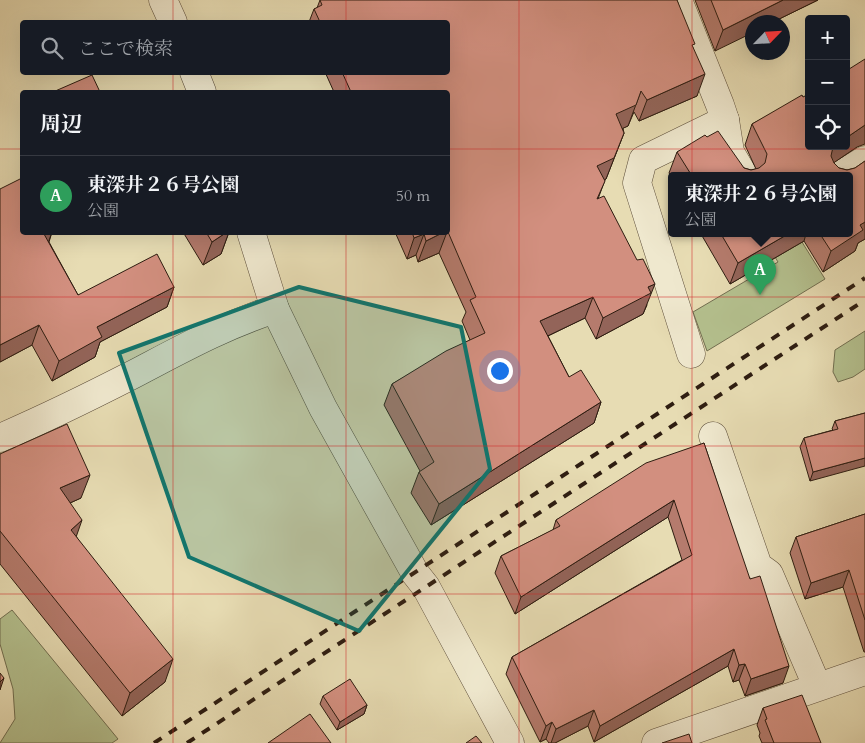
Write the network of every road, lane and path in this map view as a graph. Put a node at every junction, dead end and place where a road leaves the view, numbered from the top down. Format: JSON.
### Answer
{"nodes":[{"id":1,"x":163,"y":0,"type":"edge"},
{"id":2,"x":678,"y":0,"type":"edge"},
{"id":3,"x":172,"y":20,"type":"edge"},
{"id":4,"x":195,"y":75,"type":"edge"},
{"id":5,"x":201,"y":90,"type":"edge"},
{"id":6,"x":725,"y":120,"type":"junction"},
{"id":7,"x":865,"y":160,"type":"edge"},
{"id":8,"x":742,"y":172,"type":"edge"},
{"id":9,"x":846,"y":172,"type":"edge"},
{"id":10,"x":252,"y":235,"type":"edge"},
{"id":11,"x":274,"y":309,"type":"junction"},
{"id":12,"x":691,"y":354,"type":"dead end"},
{"id":13,"x":713,"y":436,"type":"dead end"},
{"id":14,"x":0,"y":438,"type":"edge"},
{"id":15,"x":865,"y":671,"type":"edge"},
{"id":16,"x":817,"y":686,"type":"junction"},
{"id":17,"x":510,"y":743,"type":"edge"},
{"id":18,"x":656,"y":743,"type":"edge"}],
"edges":[{"from":1,"to":3,"type":"street"},
{"from":2,"to":6,"type":"street"},
{"from":4,"to":5,"type":"street"},
{"from":6,"to":8,"type":"street"},
{"from":6,"to":12,"type":"street"},
{"from":7,"to":9,"type":"street"},
{"from":10,"to":11,"type":"street"},
{"from":11,"to":14,"type":"street"},
{"from":11,"to":17,"type":"street"},
{"from":13,"to":16,"type":"street"},
{"from":15,"to":16,"type":"street"},
{"from":16,"to":18,"type":"street"}]}
